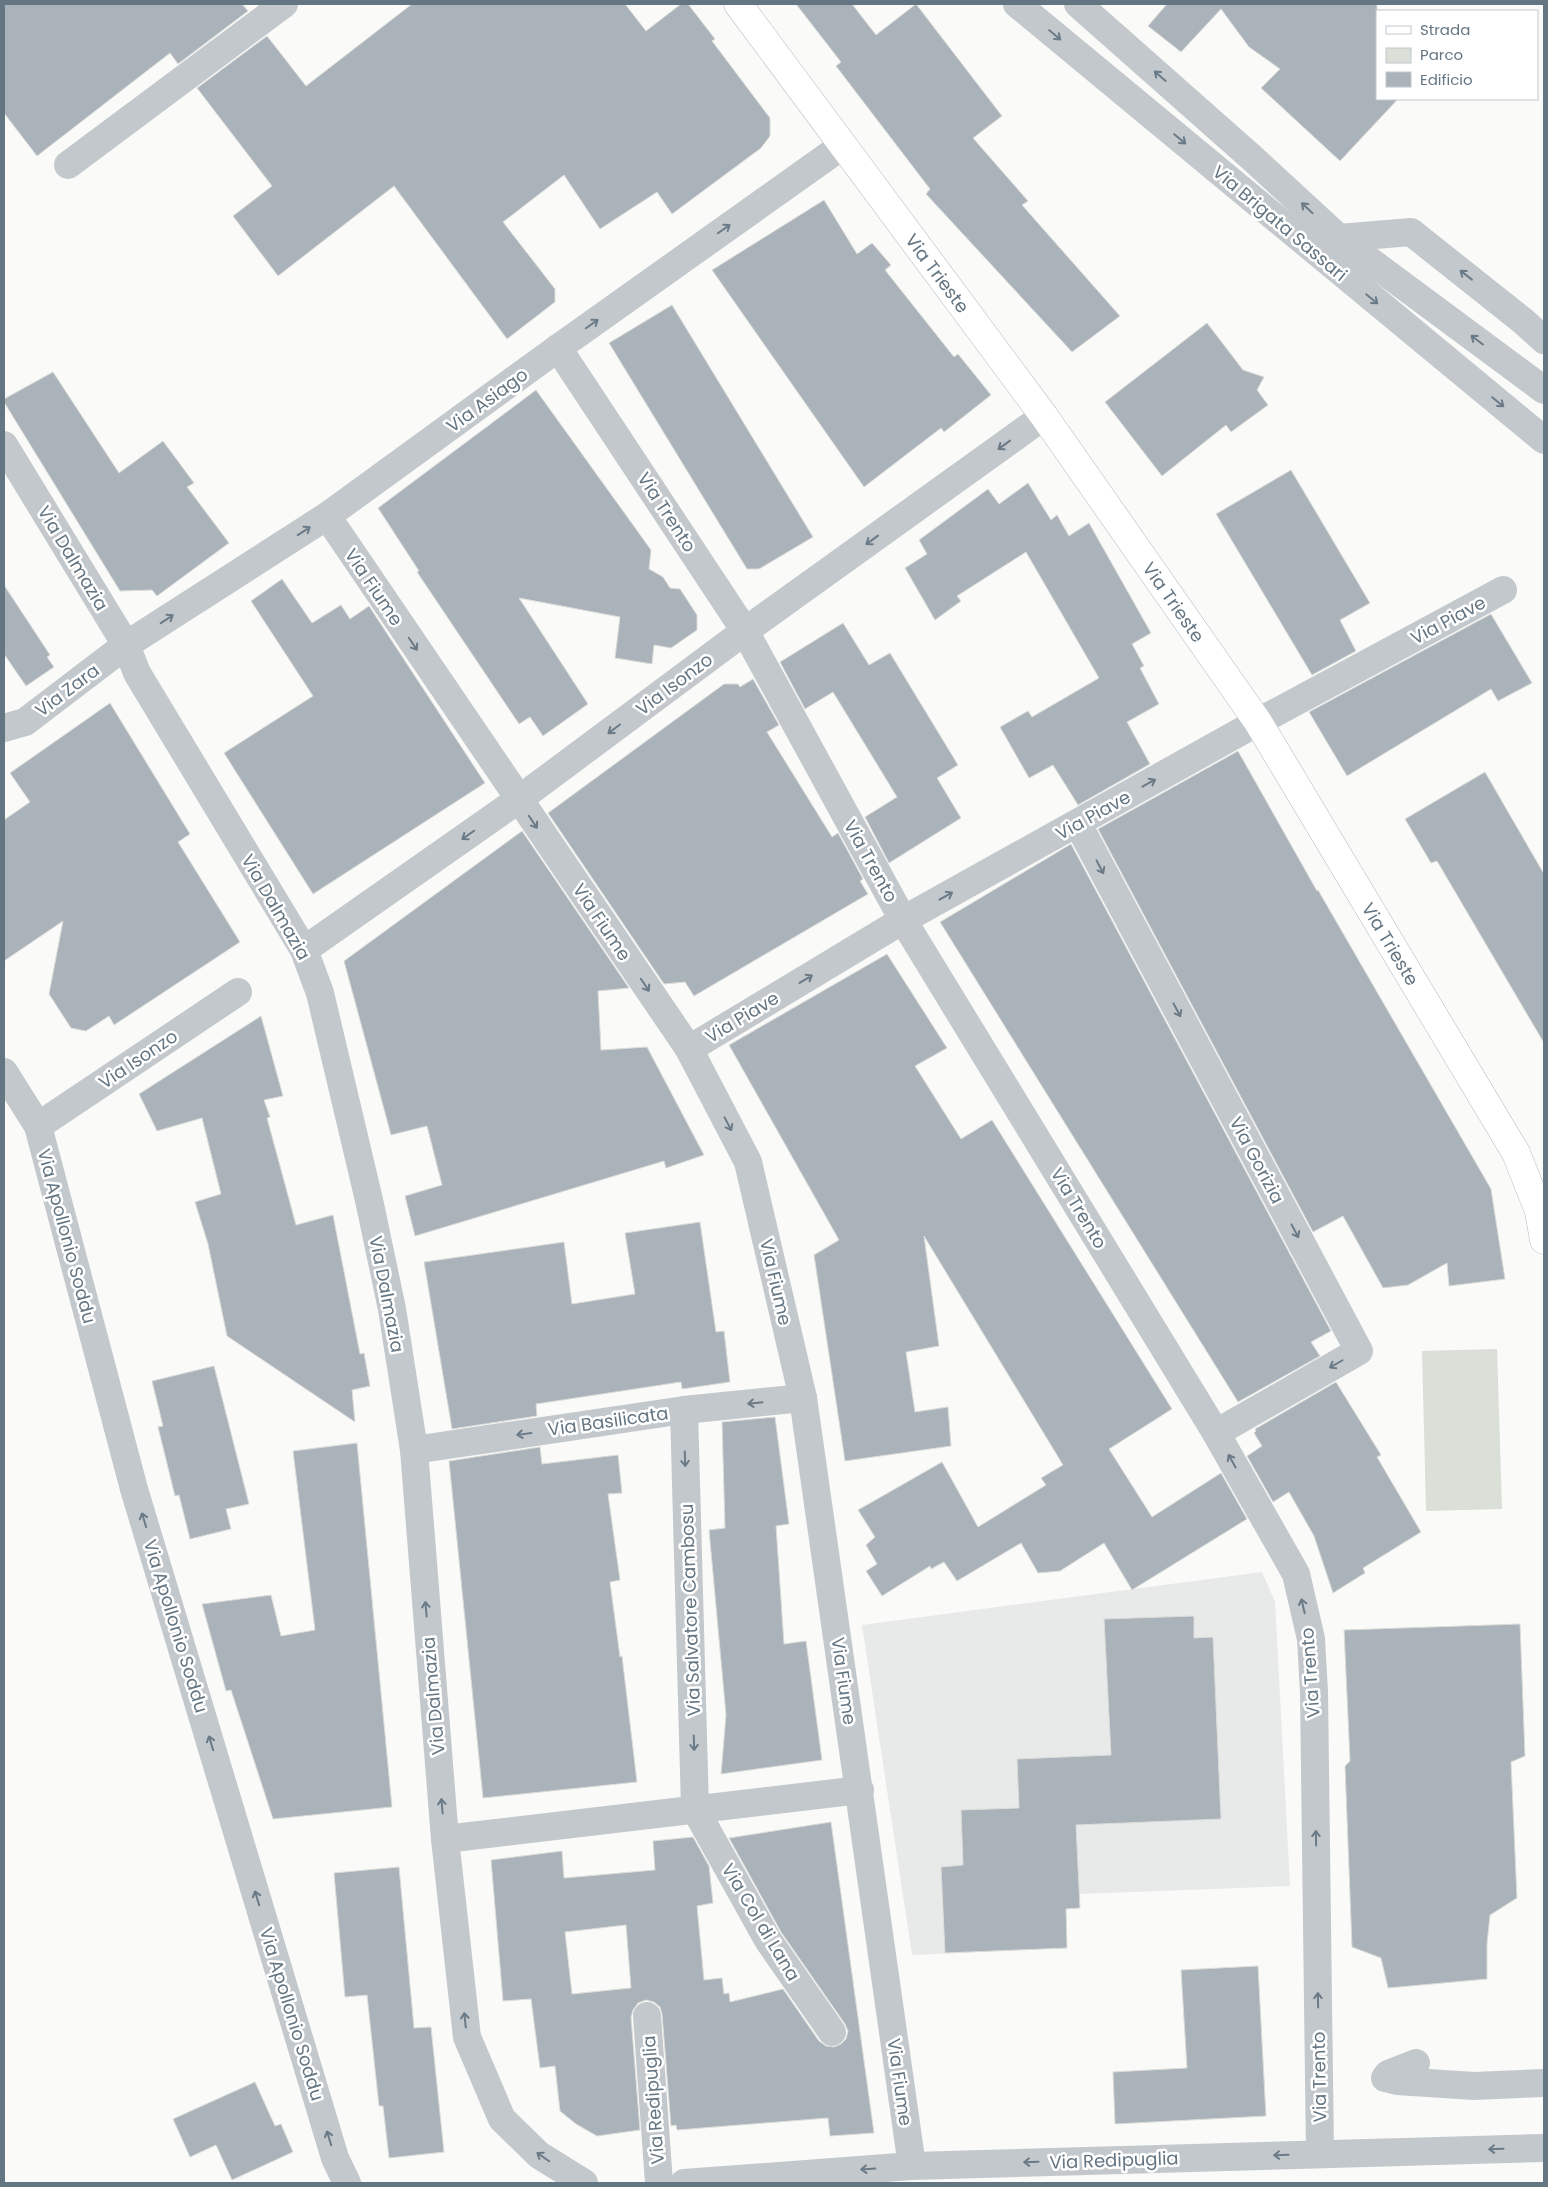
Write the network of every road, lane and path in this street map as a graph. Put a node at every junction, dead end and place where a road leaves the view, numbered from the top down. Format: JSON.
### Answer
{"nodes":[{"id":1,"x":284,"y":4,"type":"edge"},
{"id":2,"x":738,"y":4,"type":"edge"},
{"id":3,"x":1017,"y":4,"type":"edge"},
{"id":4,"x":1078,"y":4,"type":"edge"},
{"id":5,"x":842,"y":146,"type":"junction"},
{"id":6,"x":68,"y":165,"type":"dead end"},
{"id":7,"x":1339,"y":238,"type":"junction"},
{"id":8,"x":1544,"y":340,"type":"edge"},
{"id":9,"x":558,"y":348,"type":"junction"},
{"id":10,"x":1544,"y":390,"type":"edge"},
{"id":11,"x":1044,"y":416,"type":"junction"},
{"id":12,"x":1544,"y":440,"type":"edge"},
{"id":13,"x":4,"y":445,"type":"edge"},
{"id":14,"x":327,"y":516,"type":"junction"},
{"id":15,"x":1503,"y":590,"type":"dead end"},
{"id":16,"x":745,"y":631,"type":"junction"},
{"id":17,"x":126,"y":645,"type":"junction"},
{"id":18,"x":1258,"y":722,"type":"junction"},
{"id":19,"x":4,"y":728,"type":"edge"},
{"id":20,"x":518,"y":800,"type":"junction"},
{"id":21,"x":1078,"y":824,"type":"junction"},
{"id":22,"x":903,"y":920,"type":"junction"},
{"id":23,"x":304,"y":950,"type":"junction"},
{"id":24,"x":238,"y":992,"type":"dead end"},
{"id":25,"x":689,"y":1049,"type":"junction"},
{"id":26,"x":4,"y":1072,"type":"edge"},
{"id":27,"x":38,"y":1126,"type":"junction"},
{"id":28,"x":1544,"y":1240,"type":"edge"},
{"id":29,"x":803,"y":1398,"type":"junction"},
{"id":30,"x":684,"y":1410,"type":"junction"},
{"id":31,"x":1216,"y":1433,"type":"junction"},
{"id":32,"x":414,"y":1450,"type":"junction"},
{"id":33,"x":860,"y":1790,"type":"junction"},
{"id":34,"x":695,"y":1810,"type":"junction"},
{"id":35,"x":444,"y":1839,"type":"junction"},
{"id":36,"x":647,"y":2016,"type":"dead end"},
{"id":37,"x":832,"y":2032,"type":"dead end"},
{"id":38,"x":1416,"y":2062,"type":"dead end"},
{"id":39,"x":1544,"y":2083,"type":"edge"},
{"id":40,"x":1544,"y":2148,"type":"edge"},
{"id":41,"x":1320,"y":2154,"type":"junction"},
{"id":42,"x":912,"y":2166,"type":"junction"},
{"id":43,"x":347,"y":2183,"type":"edge"},
{"id":44,"x":584,"y":2183,"type":"edge"},
{"id":45,"x":659,"y":2183,"type":"edge"},
{"id":46,"x":684,"y":2183,"type":"edge"}],
"edges":[{"from":1,"to":6,"type":"street"},
{"from":2,"to":5,"type":"main road","name":"Via Trieste"},
{"from":3,"to":12,"type":"street","name":"Via Brigata Sassari","one_way":true},
{"from":7,"to":4,"type":"street","name":"Via Brigata Sassari","one_way":true},
{"from":9,"to":5,"type":"street","name":"Via Asiago","one_way":true},
{"from":5,"to":11,"type":"main road","name":"Via Trieste"},
{"from":8,"to":7,"type":"street","name":"Via Brigata Sassari","one_way":true},
{"from":10,"to":7,"type":"street","name":"Via Brigata Sassari","one_way":true},
{"from":9,"to":14,"type":"street","name":"Via Asiago"},
{"from":9,"to":16,"type":"street","name":"Via Trento"},
{"from":11,"to":16,"type":"street","name":"Via Isonzo","one_way":true},
{"from":11,"to":18,"type":"main road","name":"Via Trieste"},
{"from":13,"to":17,"type":"street","name":"Via Dalmazia"},
{"from":17,"to":14,"type":"street","name":"Via Asiago","one_way":true},
{"from":14,"to":20,"type":"street","name":"Via Fiume","one_way":true},
{"from":15,"to":18,"type":"street","name":"Via Piave"},
{"from":16,"to":20,"type":"street","name":"Via Isonzo","one_way":true},
{"from":16,"to":22,"type":"street","name":"Via Trento"},
{"from":17,"to":19,"type":"street","name":"Via Zara"},
{"from":17,"to":23,"type":"street","name":"Via Dalmazia"},
{"from":21,"to":18,"type":"street","name":"Via Piave","one_way":true},
{"from":18,"to":28,"type":"main road","name":"Via Trieste"},
{"from":20,"to":23,"type":"street","name":"Via Isonzo","one_way":true},
{"from":20,"to":25,"type":"street","name":"Via Fiume","one_way":true},
{"from":22,"to":21,"type":"street","name":"Via Piave","one_way":true},
{"from":21,"to":31,"type":"street","name":"Via Gorizia","one_way":true},
{"from":25,"to":22,"type":"street","name":"Via Piave","one_way":true},
{"from":22,"to":31,"type":"street","name":"Via Trento"},
{"from":23,"to":32,"type":"street","name":"Via Dalmazia"},
{"from":24,"to":27,"type":"street","name":"Via Isonzo"},
{"from":25,"to":29,"type":"street","name":"Via Fiume","one_way":true},
{"from":26,"to":27,"type":"street","name":"Via Apollonio Soddu"},
{"from":43,"to":27,"type":"street","name":"Via Apollonio Soddu","one_way":true},
{"from":29,"to":30,"type":"street","name":"Via Basilicata","one_way":true},
{"from":29,"to":33,"type":"street","name":"Via Fiume"},
{"from":30,"to":32,"type":"street","name":"Via Basilicata","one_way":true},
{"from":30,"to":34,"type":"street","name":"Via Salvatore Cambosu","one_way":true},
{"from":41,"to":31,"type":"street","name":"Via Trento","one_way":true},
{"from":35,"to":32,"type":"street","name":"Via Dalmazia","one_way":true},
{"from":33,"to":34,"type":"street"},
{"from":33,"to":42,"type":"street","name":"Via Fiume"},
{"from":34,"to":35,"type":"street"},
{"from":34,"to":37,"type":"street","name":"Via Col di Lana"},
{"from":44,"to":35,"type":"street","name":"Via Dalmazia","one_way":true},
{"from":36,"to":45,"type":"street","name":"Via Redipuglia"},
{"from":38,"to":39,"type":"street"},
{"from":40,"to":41,"type":"street","name":"Via Redipuglia","one_way":true},
{"from":41,"to":42,"type":"street","name":"Via Redipuglia","one_way":true},
{"from":42,"to":46,"type":"street","name":"Via Redipuglia","one_way":true}]}
